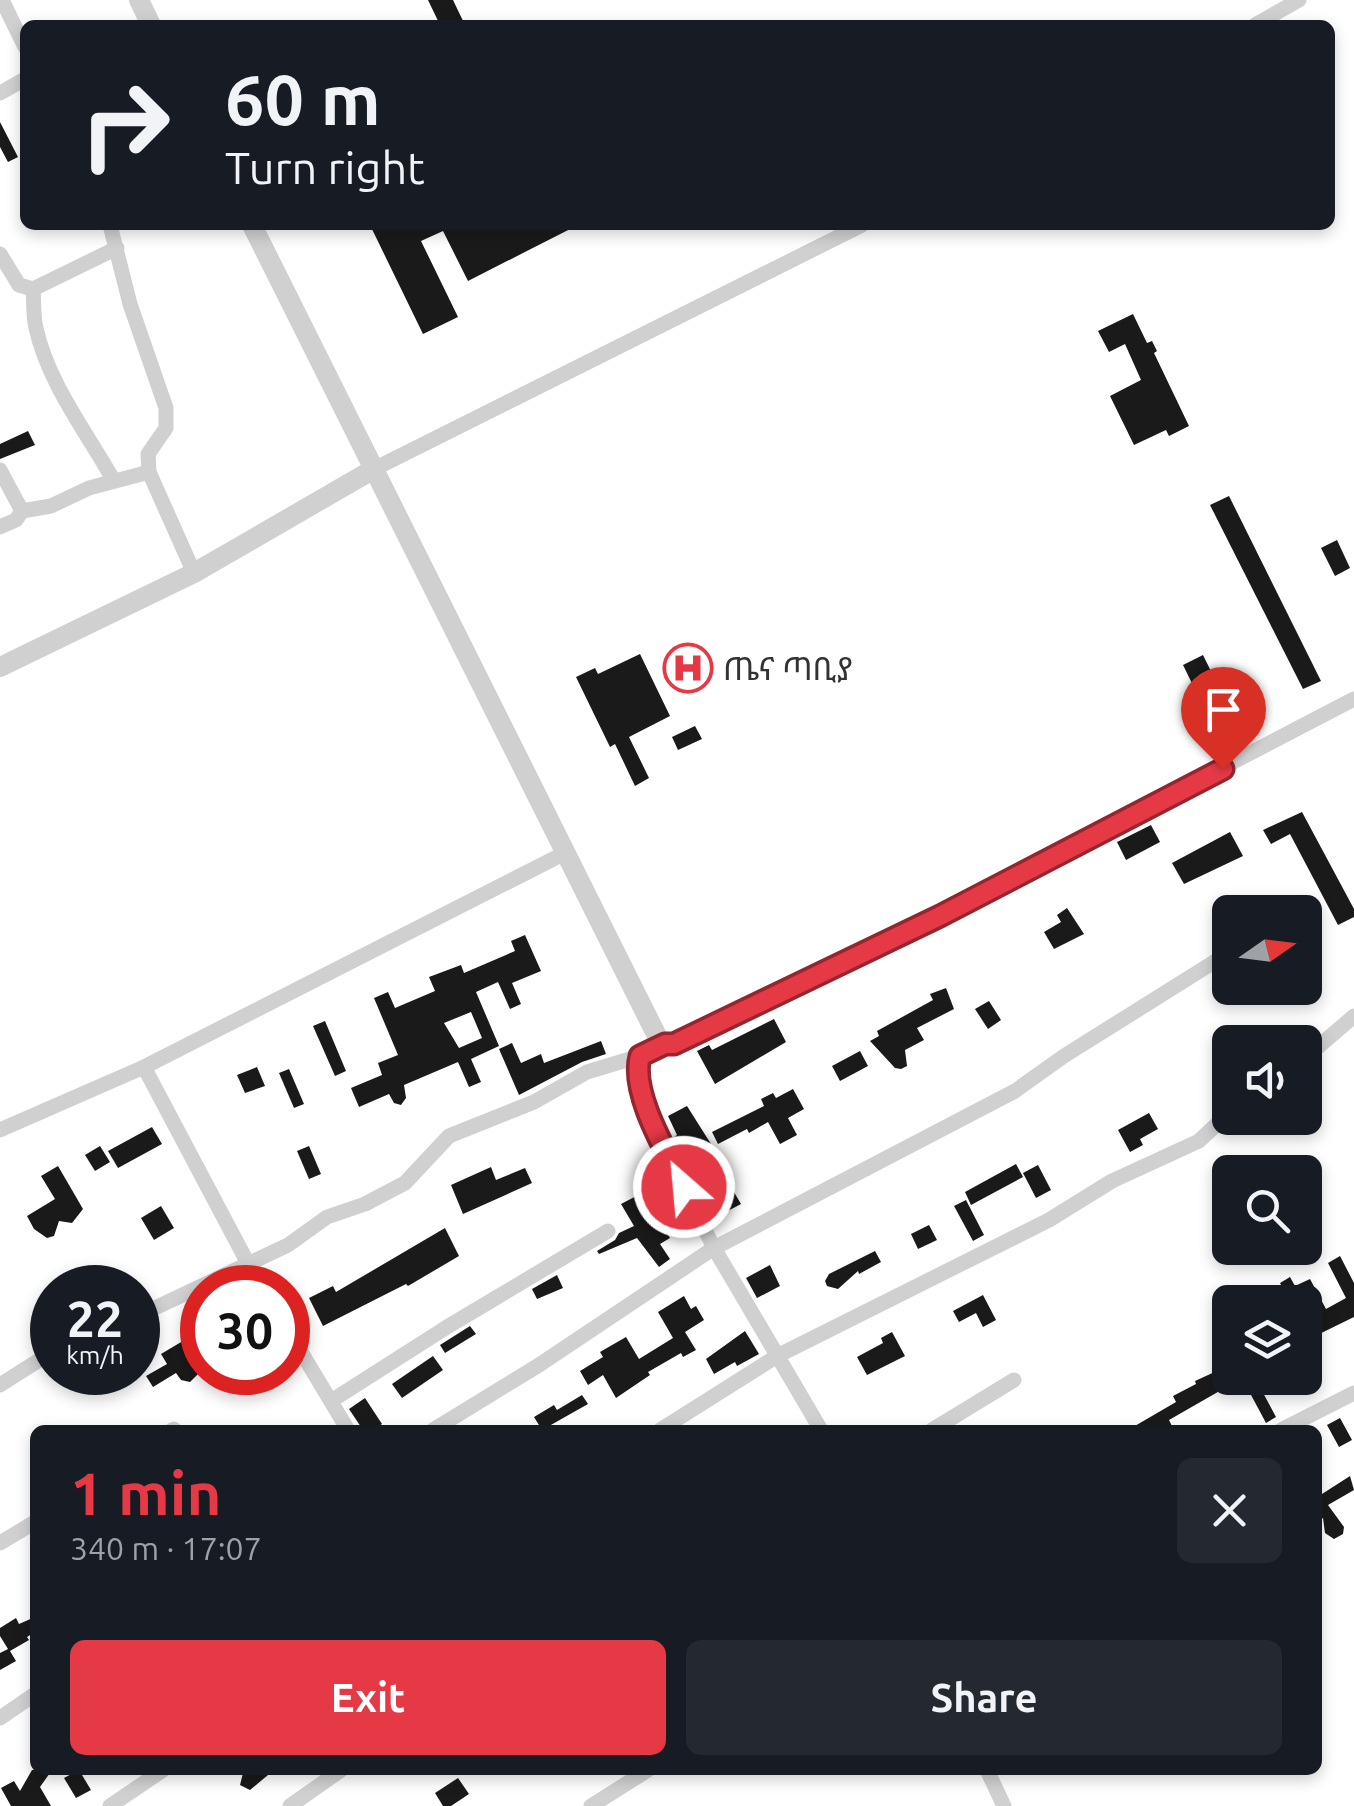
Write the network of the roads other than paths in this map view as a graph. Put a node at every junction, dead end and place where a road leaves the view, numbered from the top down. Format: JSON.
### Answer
{"nodes":[{"id":1,"x":2,"y":0,"type":"edge"},
{"id":2,"x":1299,"y":0,"type":"edge"},
{"id":3,"x":1264,"y":20,"type":"edge"},
{"id":4,"x":20,"y":38,"type":"edge"},
{"id":5,"x":111,"y":230,"type":"edge"},
{"id":6,"x":254,"y":230,"type":"edge"},
{"id":7,"x":852,"y":230,"type":"edge"},
{"id":8,"x":116,"y":248,"type":"junction"},
{"id":9,"x":0,"y":254,"type":"edge"},
{"id":10,"x":33,"y":289,"type":"junction"},
{"id":11,"x":374,"y":469,"type":"junction"},
{"id":12,"x":0,"y":470,"type":"edge"},
{"id":13,"x":149,"y":472,"type":"junction"},
{"id":14,"x":114,"y":481,"type":"junction"},
{"id":15,"x":22,"y":511,"type":"junction"},
{"id":16,"x":0,"y":527,"type":"edge"},
{"id":17,"x":194,"y":572,"type":"junction"},
{"id":18,"x":0,"y":668,"type":"edge"},
{"id":19,"x":1354,"y":699,"type":"edge"},
{"id":20,"x":566,"y":852,"type":"junction"},
{"id":21,"x":1212,"y":963,"type":"edge"},
{"id":22,"x":1354,"y":1016,"type":"edge"},
{"id":23,"x":1322,"y":1043,"type":"edge"},
{"id":24,"x":665,"y":1044,"type":"junction"},
{"id":25,"x":640,"y":1056,"type":"junction"},
{"id":26,"x":144,"y":1067,"type":"junction"},
{"id":27,"x":1212,"y":1129,"type":"edge"},
{"id":28,"x":0,"y":1130,"type":"edge"},
{"id":29,"x":608,"y":1231,"type":"dead end"},
{"id":30,"x":714,"y":1248,"type":"junction"},
{"id":31,"x":247,"y":1264,"type":"junction"},
{"id":32,"x":160,"y":1306,"type":"edge"},
{"id":33,"x":779,"y":1355,"type":"junction"},
{"id":34,"x":30,"y":1366,"type":"edge"},
{"id":35,"x":310,"y":1366,"type":"edge"},
{"id":36,"x":1014,"y":1380,"type":"dead end"},
{"id":37,"x":0,"y":1385,"type":"edge"},
{"id":38,"x":1354,"y":1393,"type":"edge"},
{"id":39,"x":331,"y":1401,"type":"junction"},
{"id":40,"x":345,"y":1425,"type":"edge"},
{"id":41,"x":441,"y":1425,"type":"edge"},
{"id":42,"x":668,"y":1425,"type":"edge"},
{"id":43,"x":818,"y":1425,"type":"edge"},
{"id":44,"x":940,"y":1425,"type":"edge"},
{"id":45,"x":1290,"y":1425,"type":"edge"},
{"id":46,"x":30,"y":1525,"type":"edge"},
{"id":47,"x":0,"y":1543,"type":"edge"},
{"id":48,"x":30,"y":1697,"type":"edge"},
{"id":49,"x":0,"y":1718,"type":"edge"},
{"id":50,"x":156,"y":1775,"type":"edge"},
{"id":51,"x":334,"y":1775,"type":"edge"},
{"id":52,"x":640,"y":1775,"type":"edge"},
{"id":53,"x":989,"y":1775,"type":"edge"},
{"id":54,"x":110,"y":1806,"type":"edge"},
{"id":55,"x":290,"y":1806,"type":"edge"},
{"id":56,"x":591,"y":1806,"type":"edge"},
{"id":57,"x":1004,"y":1806,"type":"edge"}],
"edges":[{"from":1,"to":4,"type":"street"},
{"from":2,"to":3,"type":"street"},
{"from":5,"to":8,"type":"street"},
{"from":6,"to":11,"type":"street"},
{"from":7,"to":11,"type":"street"},
{"from":8,"to":10,"type":"street"},
{"from":8,"to":13,"type":"street"},
{"from":9,"to":10,"type":"street"},
{"from":10,"to":14,"type":"street"},
{"from":11,"to":17,"type":"street"},
{"from":11,"to":20,"type":"street"},
{"from":12,"to":15,"type":"street"},
{"from":13,"to":14,"type":"street"},
{"from":13,"to":17,"type":"street"},
{"from":14,"to":15,"type":"street"},
{"from":15,"to":16,"type":"street"},
{"from":17,"to":18,"type":"street"},
{"from":19,"to":24,"type":"street"},
{"from":20,"to":24,"type":"street"},
{"from":20,"to":26,"type":"street"},
{"from":21,"to":30,"type":"street"},
{"from":22,"to":23,"type":"street"},
{"from":24,"to":25,"type":"street"},
{"from":25,"to":30,"type":"street"},
{"from":25,"to":31,"type":"street"},
{"from":26,"to":28,"type":"street"},
{"from":26,"to":31,"type":"street"},
{"from":27,"to":33,"type":"street"},
{"from":29,"to":39,"type":"street"},
{"from":30,"to":33,"type":"street"},
{"from":30,"to":41,"type":"street"},
{"from":31,"to":32,"type":"street"},
{"from":33,"to":42,"type":"street"},
{"from":33,"to":43,"type":"street"},
{"from":34,"to":37,"type":"street"},
{"from":35,"to":39,"type":"street"},
{"from":36,"to":44,"type":"street"},
{"from":38,"to":45,"type":"street"},
{"from":39,"to":40,"type":"street"},
{"from":46,"to":47,"type":"street"},
{"from":48,"to":49,"type":"street"},
{"from":50,"to":54,"type":"street"},
{"from":51,"to":55,"type":"street"},
{"from":52,"to":56,"type":"street"},
{"from":53,"to":57,"type":"street"}]}
